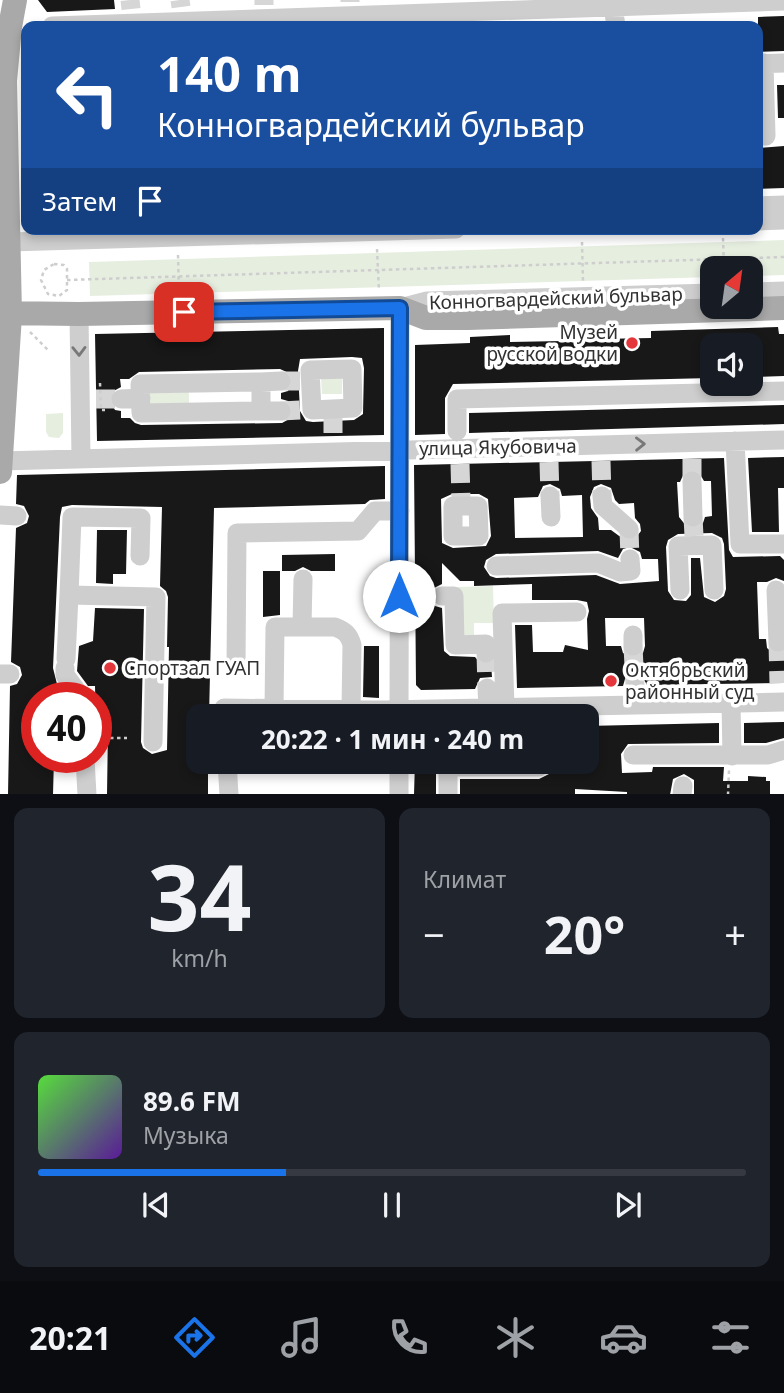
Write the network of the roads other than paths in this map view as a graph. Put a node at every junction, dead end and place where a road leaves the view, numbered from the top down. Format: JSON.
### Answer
{"nodes":[{"id":1,"x":15,"y":0,"type":"edge"},
{"id":2,"x":736,"y":1,"type":"edge"},
{"id":3,"x":784,"y":1,"type":"edge"},
{"id":4,"x":676,"y":2,"type":"edge"},
{"id":5,"x":535,"y":5,"type":"edge"},
{"id":6,"x":417,"y":7,"type":"edge"},
{"id":7,"x":614,"y":11,"type":"edge"},
{"id":8,"x":479,"y":12,"type":"edge"},
{"id":9,"x":77,"y":18,"type":"edge"},
{"id":10,"x":18,"y":27,"type":"edge"},
{"id":11,"x":784,"y":63,"type":"edge"},
{"id":12,"x":763,"y":64,"type":"edge"},
{"id":13,"x":763,"y":82,"type":"edge"},
{"id":14,"x":769,"y":138,"type":"edge"},
{"id":15,"x":784,"y":205,"type":"edge"},
{"id":16,"x":763,"y":206,"type":"edge"},
{"id":17,"x":763,"y":220,"type":"edge"},
{"id":18,"x":784,"y":220,"type":"edge"},
{"id":19,"x":11,"y":232,"type":"edge"},
{"id":20,"x":784,"y":291,"type":"edge"},
{"id":21,"x":763,"y":292,"type":"edge"},
{"id":22,"x":700,"y":293,"type":"edge"},
{"id":23,"x":400,"y":308,"type":"junction"},
{"id":24,"x":784,"y":308,"type":"edge"},
{"id":25,"x":5,"y":314,"type":"edge"},
{"id":26,"x":79,"y":314,"type":"junction"},
{"id":27,"x":297,"y":381,"type":"junction"},
{"id":28,"x":261,"y":382,"type":"junction"},
{"id":29,"x":784,"y":391,"type":"edge"},
{"id":30,"x":100,"y":398,"type":"junction"},
{"id":31,"x":141,"y":398,"type":"junction"},
{"id":32,"x":261,"y":411,"type":"junction"},
{"id":33,"x":281,"y":411,"type":"tunnel mouth"},
{"id":34,"x":784,"y":440,"type":"edge"},
{"id":35,"x":735,"y":441,"type":"junction"},
{"id":36,"x":459,"y":445,"type":"junction"},
{"id":37,"x":400,"y":449,"type":"junction"},
{"id":38,"x":81,"y":458,"type":"junction"},
{"id":39,"x":1,"y":466,"type":"edge"},
{"id":40,"x":692,"y":481,"type":"tunnel mouth"},
{"id":41,"x":550,"y":496,"type":"tunnel mouth"},
{"id":42,"x":602,"y":496,"type":"tunnel mouth"},
{"id":43,"x":400,"y":511,"type":"junction"},
{"id":44,"x":551,"y":517,"type":"dead end"},
{"id":45,"x":629,"y":529,"type":"dead end"},
{"id":46,"x":694,"y":533,"type":"junction"},
{"id":47,"x":784,"y":544,"type":"edge"},
{"id":48,"x":140,"y":556,"type":"dead end"},
{"id":49,"x":630,"y":559,"type":"dead end"},
{"id":50,"x":496,"y":566,"type":"dead end"},
{"id":51,"x":303,"y":579,"type":"dead end"},
{"id":52,"x":680,"y":590,"type":"dead end"},
{"id":53,"x":714,"y":590,"type":"dead end"},
{"id":54,"x":776,"y":590,"type":"dead end"},
{"id":55,"x":69,"y":595,"type":"junction"},
{"id":56,"x":442,"y":596,"type":"dead end"},
{"id":57,"x":577,"y":612,"type":"dead end"},
{"id":58,"x":302,"y":627,"type":"junction"},
{"id":59,"x":778,"y":642,"type":"dead end"},
{"id":60,"x":486,"y":653,"type":"dead end"},
{"id":61,"x":236,"y":666,"type":"dead end"},
{"id":62,"x":70,"y":682,"type":"edge"},
{"id":63,"x":781,"y":696,"type":"edge"},
{"id":64,"x":493,"y":701,"type":"junction"},
{"id":65,"x":731,"y":703,"type":"junction"},
{"id":66,"x":274,"y":704,"type":"edge"},
{"id":67,"x":351,"y":704,"type":"edge"},
{"id":68,"x":400,"y":704,"type":"edge"},
{"id":69,"x":480,"y":704,"type":"edge"},
{"id":70,"x":153,"y":742,"type":"dead end"},
{"id":71,"x":784,"y":750,"type":"edge"},
{"id":72,"x":633,"y":755,"type":"dead end"},
{"id":73,"x":731,"y":764,"type":"junction"},
{"id":74,"x":86,"y":773,"type":"edge"},
{"id":75,"x":228,"y":774,"type":"edge"},
{"id":76,"x":399,"y":774,"type":"edge"},
{"id":77,"x":448,"y":774,"type":"edge"},
{"id":78,"x":87,"y":794,"type":"edge"},
{"id":79,"x":229,"y":794,"type":"edge"},
{"id":80,"x":398,"y":794,"type":"edge"},
{"id":81,"x":448,"y":794,"type":"edge"}],
"edges":[{"from":1,"to":10,"type":"main road"},
{"from":2,"to":3,"type":"street"},
{"from":2,"to":4,"type":"street"},
{"from":4,"to":7,"type":"street"},
{"from":5,"to":7,"type":"street"},
{"from":5,"to":8,"type":"street"},
{"from":6,"to":8,"type":"street"},
{"from":6,"to":9,"type":"street"},
{"from":10,"to":19,"type":"main road"},
{"from":11,"to":12,"type":"street"},
{"from":13,"to":14,"type":"street"},
{"from":15,"to":16,"type":"street"},
{"from":17,"to":18,"type":"street"},
{"from":19,"to":25,"type":"main road"},
{"from":20,"to":21,"type":"street"},
{"from":22,"to":23,"type":"street","name":"Конногвардейский бульвар"},
{"from":23,"to":24,"type":"main road","name":"Конногвардейский бульвар"},
{"from":23,"to":26,"type":"main road","name":"Конногвардейский бульвар"},
{"from":23,"to":37,"type":"street"},
{"from":25,"to":26,"type":"main road","name":"Конногвардейский бульвар"},
{"from":25,"to":39,"type":"main road"},
{"from":26,"to":30,"type":"street","one_way":true},
{"from":27,"to":27,"type":"street"},
{"from":27,"to":28,"type":"street"},
{"from":28,"to":31,"type":"street"},
{"from":28,"to":32,"type":"street"},
{"from":29,"to":36,"type":"street"},
{"from":30,"to":31,"type":"street"},
{"from":30,"to":38,"type":"street"},
{"from":31,"to":32,"type":"street"},
{"from":32,"to":33,"type":"street"},
{"from":34,"to":35,"type":"street","name":"улица Якубовича"},
{"from":36,"to":35,"type":"street","name":"улица Якубовича","one_way":true},
{"from":35,"to":47,"type":"street"},
{"from":36,"to":37,"type":"street","name":"улица Якубовича"},
{"from":37,"to":38,"type":"street","name":"улица Якубовича"},
{"from":37,"to":43,"type":"street"},
{"from":38,"to":39,"type":"street","name":"улица Якубовича"},
{"from":40,"to":46,"type":"street"},
{"from":41,"to":44,"type":"street"},
{"from":42,"to":45,"type":"street"},
{"from":43,"to":61,"type":"street"},
{"from":43,"to":68,"type":"street"},
{"from":46,"to":52,"type":"street"},
{"from":46,"to":53,"type":"street"},
{"from":48,"to":55,"type":"street"},
{"from":49,"to":50,"type":"street"},
{"from":51,"to":58,"type":"street"},
{"from":54,"to":59,"type":"street"},
{"from":55,"to":62,"type":"street"},
{"from":55,"to":70,"type":"street"},
{"from":56,"to":60,"type":"street"},
{"from":57,"to":64,"type":"street"},
{"from":58,"to":66,"type":"street"},
{"from":58,"to":67,"type":"street"},
{"from":63,"to":65,"type":"street"},
{"from":64,"to":65,"type":"street"},
{"from":64,"to":69,"type":"street"},
{"from":65,"to":73,"type":"street"},
{"from":71,"to":73,"type":"street"},
{"from":72,"to":73,"type":"street"},
{"from":74,"to":78,"type":"street"},
{"from":75,"to":79,"type":"street"},
{"from":76,"to":80,"type":"street"},
{"from":77,"to":81,"type":"street"}]}
